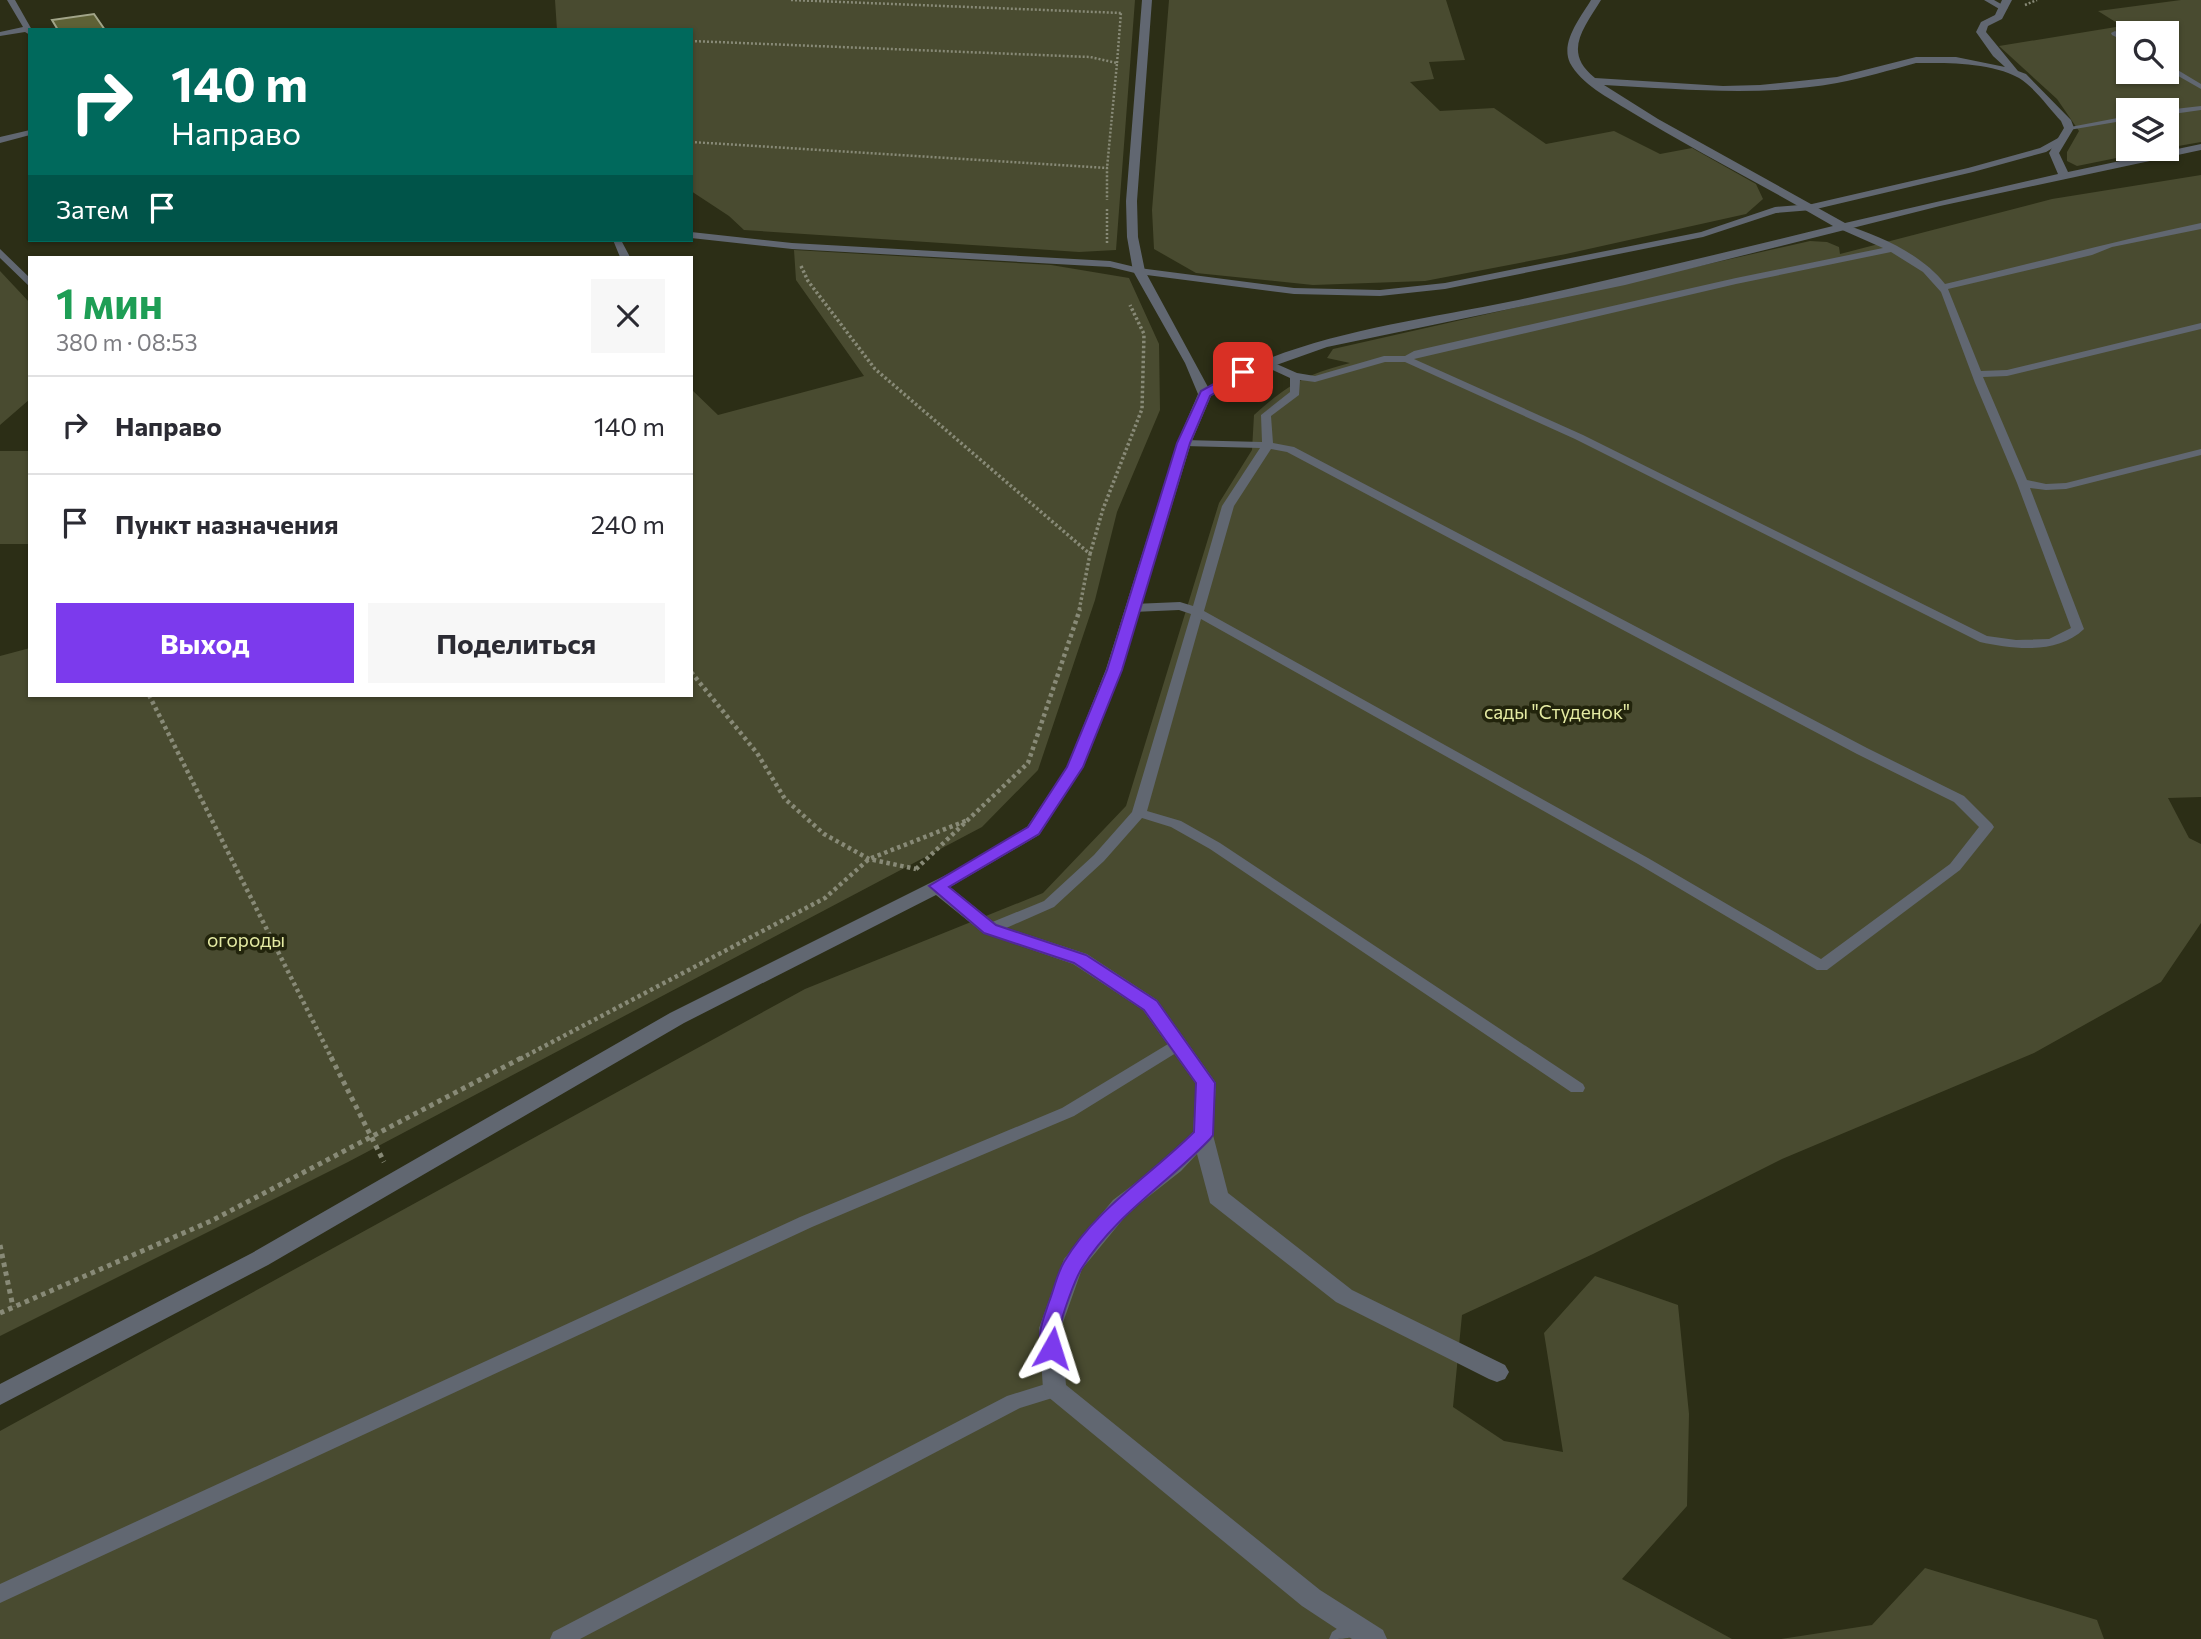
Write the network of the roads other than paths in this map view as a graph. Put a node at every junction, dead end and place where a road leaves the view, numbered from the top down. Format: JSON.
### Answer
{"nodes":[{"id":1,"x":11,"y":0,"type":"edge"},
{"id":2,"x":1147,"y":0,"type":"edge"},
{"id":3,"x":1596,"y":0,"type":"edge"},
{"id":4,"x":1988,"y":0,"type":"edge"},
{"id":5,"x":2005,"y":4,"type":"edge"},
{"id":6,"x":28,"y":31,"type":"edge"},
{"id":7,"x":0,"y":34,"type":"edge"},
{"id":8,"x":2179,"y":73,"type":"edge"},
{"id":9,"x":2023,"y":76,"type":"junction"},
{"id":10,"x":1592,"y":81,"type":"junction"},
{"id":11,"x":2201,"y":87,"type":"edge"},
{"id":12,"x":2201,"y":108,"type":"edge"},
{"id":13,"x":2179,"y":111,"type":"edge"},
{"id":14,"x":2116,"y":120,"type":"edge"},
{"id":15,"x":2069,"y":128,"type":"junction"},
{"id":16,"x":28,"y":132,"type":"edge"},
{"id":17,"x":0,"y":139,"type":"edge"},
{"id":18,"x":2060,"y":140,"type":"junction"},
{"id":19,"x":2201,"y":147,"type":"edge"},
{"id":20,"x":2064,"y":176,"type":"junction"},
{"id":21,"x":1812,"y":207,"type":"junction"},
{"id":22,"x":2201,"y":226,"type":"edge"},
{"id":23,"x":1843,"y":227,"type":"junction"},
{"id":24,"x":693,"y":235,"type":"edge"},
{"id":25,"x":1893,"y":249,"type":"junction"},
{"id":26,"x":0,"y":252,"type":"edge"},
{"id":27,"x":1139,"y":271,"type":"junction"},
{"id":28,"x":28,"y":282,"type":"edge"},
{"id":29,"x":1943,"y":287,"type":"junction"},
{"id":30,"x":2201,"y":326,"type":"edge"},
{"id":31,"x":1407,"y":359,"type":"junction"},
{"id":32,"x":1268,"y":364,"type":"junction"},
{"id":33,"x":1979,"y":374,"type":"junction"},
{"id":34,"x":1295,"y":376,"type":"junction"},
{"id":35,"x":1205,"y":394,"type":"junction"},
{"id":36,"x":1184,"y":443,"type":"junction"},
{"id":37,"x":1268,"y":445,"type":"junction"},
{"id":38,"x":2201,"y":452,"type":"edge"},
{"id":39,"x":2024,"y":483,"type":"junction"},
{"id":40,"x":1133,"y":608,"type":"junction"},
{"id":41,"x":1197,"y":612,"type":"junction"},
{"id":42,"x":1139,"y":813,"type":"junction"},
{"id":43,"x":937,"y":886,"type":"junction"},
{"id":44,"x":990,"y":929,"type":"junction"},
{"id":45,"x":1178,"y":1044,"type":"junction"},
{"id":46,"x":1577,"y":1088,"type":"dead end"},
{"id":47,"x":1203,"y":1135,"type":"junction"},
{"id":48,"x":1497,"y":1372,"type":"dead end"},
{"id":49,"x":1055,"y":1389,"type":"junction"},
{"id":50,"x":0,"y":1395,"type":"edge"},
{"id":51,"x":0,"y":1594,"type":"edge"},
{"id":52,"x":1356,"y":1635,"type":"edge"},
{"id":53,"x":560,"y":1639,"type":"edge"}],
"edges":[{"from":1,"to":6,"type":"lane"},
{"from":2,"to":27,"type":"street"},
{"from":3,"to":10,"type":"street"},
{"from":4,"to":5,"type":"lane"},
{"from":5,"to":9,"type":"street"},
{"from":6,"to":7,"type":"lane"},
{"from":8,"to":11,"type":"lane"},
{"from":9,"to":10,"type":"street"},
{"from":9,"to":15,"type":"street"},
{"from":10,"to":21,"type":"street"},
{"from":12,"to":13,"type":"lane"},
{"from":14,"to":15,"type":"lane"},
{"from":15,"to":18,"type":"street"},
{"from":16,"to":17,"type":"lane"},
{"from":18,"to":20,"type":"street"},
{"from":18,"to":21,"type":"lane"},
{"from":19,"to":20,"type":"street"},
{"from":20,"to":23,"type":"street"},
{"from":21,"to":23,"type":"street"},
{"from":21,"to":27,"type":"lane"},
{"from":22,"to":29,"type":"lane"},
{"from":23,"to":25,"type":"lane"},
{"from":23,"to":32,"type":"street"},
{"from":24,"to":27,"type":"lane"},
{"from":25,"to":29,"type":"lane"},
{"from":25,"to":31,"type":"lane"},
{"from":26,"to":28,"type":"lane"},
{"from":27,"to":35,"type":"street"},
{"from":29,"to":33,"type":"lane"},
{"from":30,"to":33,"type":"lane"},
{"from":31,"to":34,"type":"lane"},
{"from":31,"to":39,"type":"lane"},
{"from":32,"to":34,"type":"lane"},
{"from":32,"to":35,"type":"street"},
{"from":33,"to":39,"type":"lane"},
{"from":34,"to":37,"type":"lane"},
{"from":35,"to":36,"type":"street"},
{"from":36,"to":37,"type":"lane"},
{"from":36,"to":40,"type":"street"},
{"from":37,"to":41,"type":"lane"},
{"from":37,"to":41,"type":"lane"},
{"from":38,"to":39,"type":"lane"},
{"from":40,"to":41,"type":"lane"},
{"from":40,"to":43,"type":"street"},
{"from":41,"to":42,"type":"lane"},
{"from":42,"to":44,"type":"lane"},
{"from":42,"to":46,"type":"lane"},
{"from":43,"to":44,"type":"street"},
{"from":43,"to":50,"type":"street"},
{"from":44,"to":45,"type":"street"},
{"from":45,"to":47,"type":"street"},
{"from":45,"to":51,"type":"lane"},
{"from":47,"to":48,"type":"street"},
{"from":47,"to":49,"type":"street"},
{"from":49,"to":52,"type":"street"},
{"from":49,"to":53,"type":"lane"}]}
